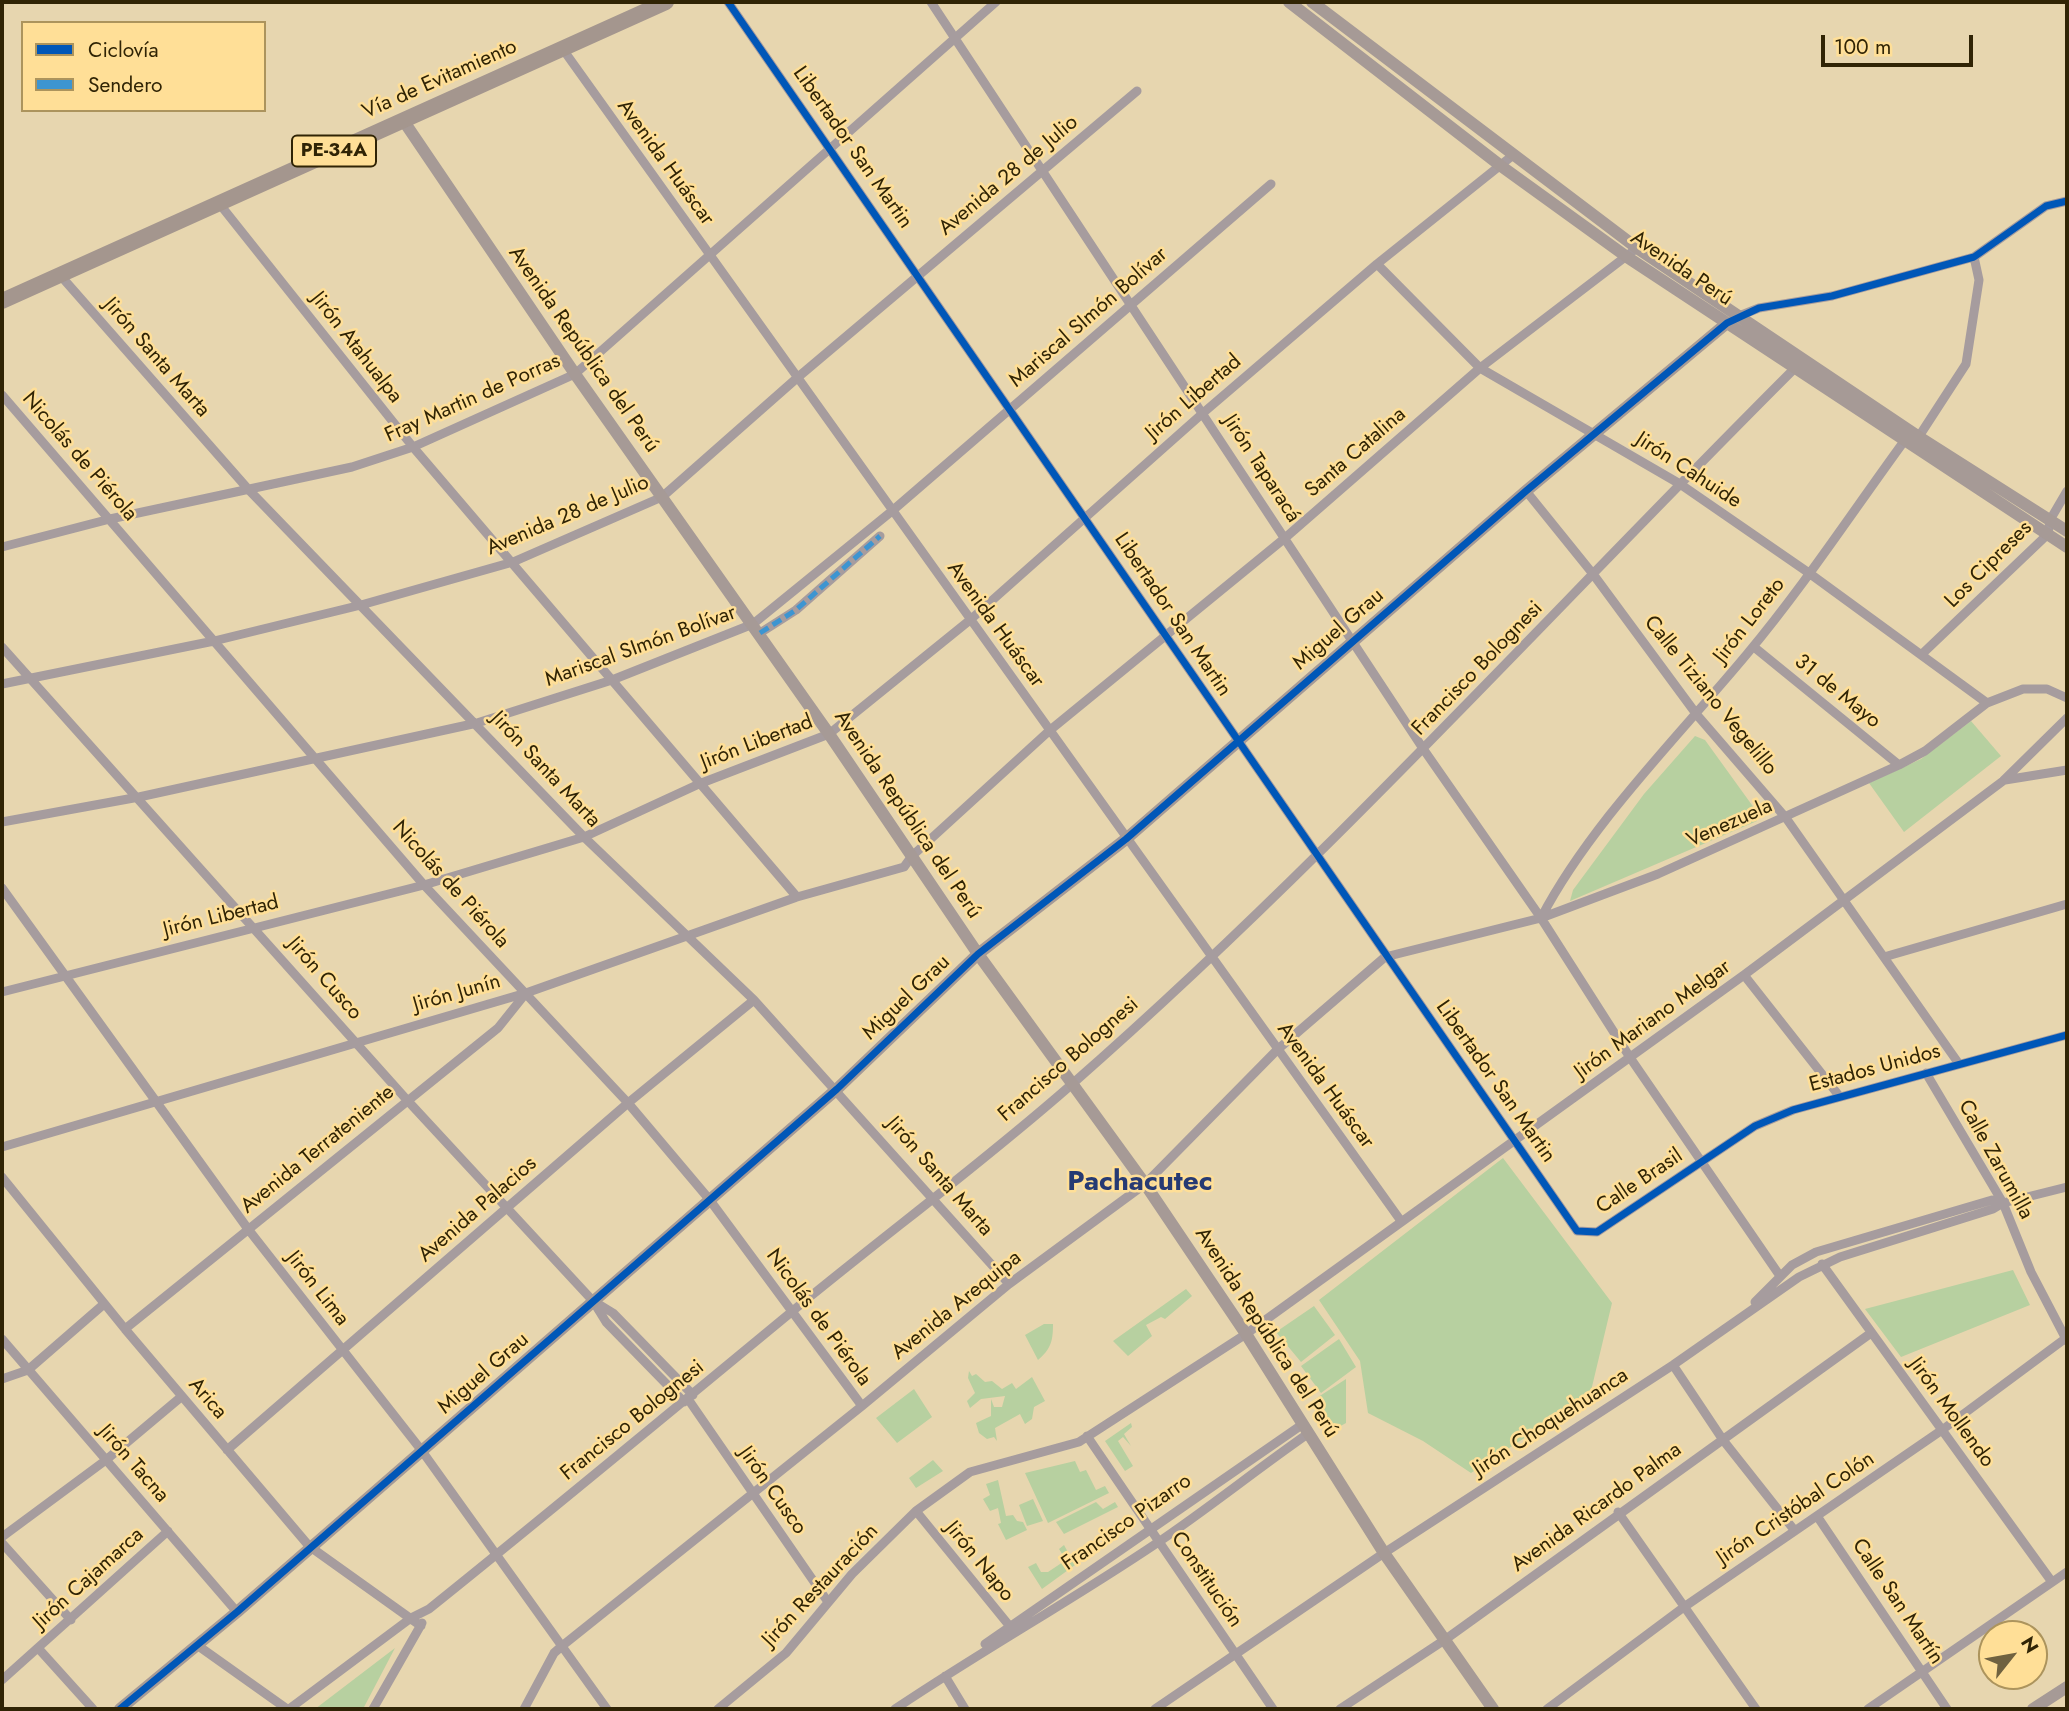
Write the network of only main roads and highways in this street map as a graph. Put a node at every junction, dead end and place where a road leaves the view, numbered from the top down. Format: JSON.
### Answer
{"nodes":[{"id":1,"x":666,"y":2,"type":"edge"},
{"id":2,"x":2,"y":301,"type":"edge"}],
"edges":[{"from":1,"to":2,"type":"highway","name":"Vía de Evitamiento","number":"PE-34A"}]}
